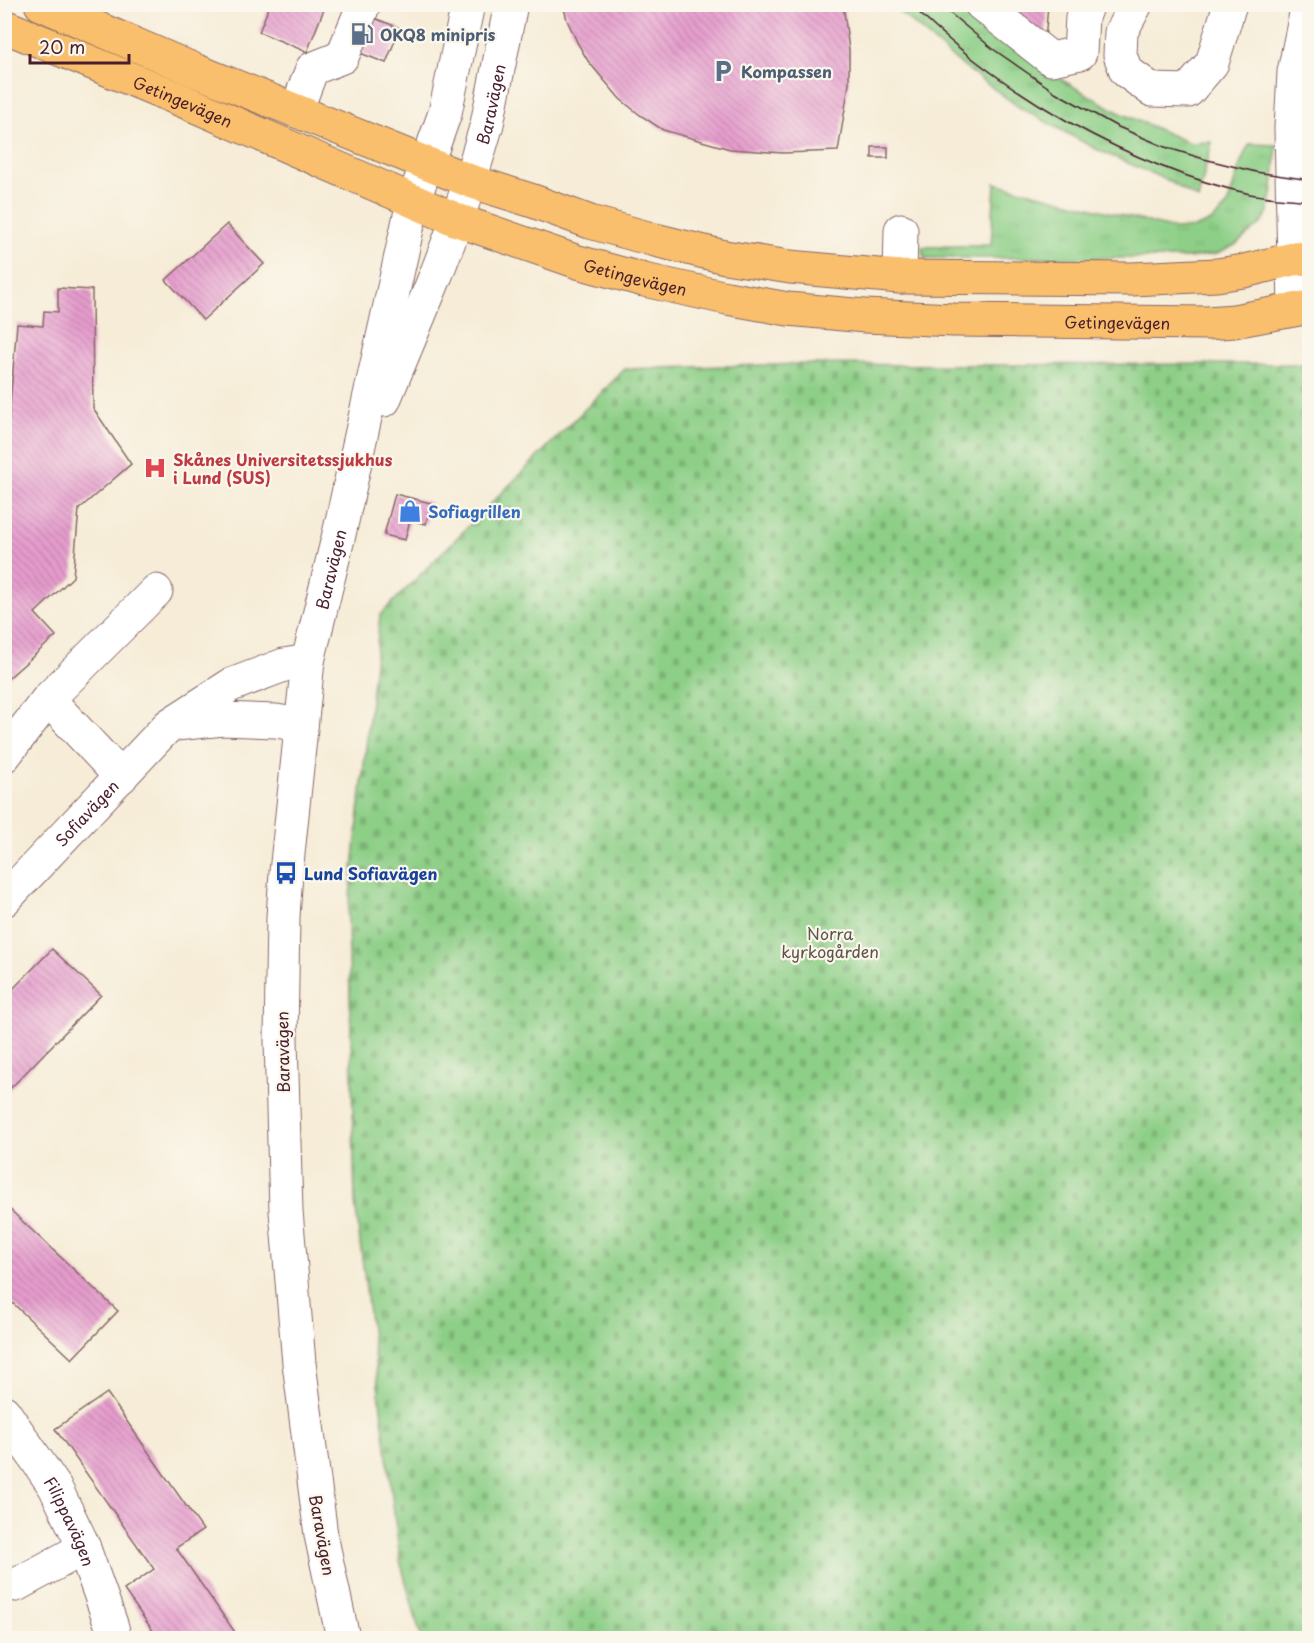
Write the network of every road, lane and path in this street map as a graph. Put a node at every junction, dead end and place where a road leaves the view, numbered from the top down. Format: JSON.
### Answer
{"nodes":[{"id":1,"x":41,"y":4,"type":"edge"},
{"id":2,"x":364,"y":4,"type":"edge"},
{"id":3,"x":468,"y":4,"type":"edge"},
{"id":4,"x":511,"y":4,"type":"edge"},
{"id":5,"x":981,"y":4,"type":"edge"},
{"id":6,"x":1087,"y":4,"type":"edge"},
{"id":7,"x":1136,"y":4,"type":"edge"},
{"id":8,"x":1230,"y":4,"type":"edge"},
{"id":9,"x":1308,"y":4,"type":"edge"},
{"id":10,"x":4,"y":26,"type":"edge"},
{"id":11,"x":1080,"y":53,"type":"junction"},
{"id":12,"x":1120,"y":55,"type":"junction"},
{"id":13,"x":296,"y":111,"type":"junction"},
{"id":14,"x":426,"y":164,"type":"junction"},
{"id":15,"x":470,"y":181,"type":"junction"},
{"id":16,"x":414,"y":202,"type":"junction"},
{"id":17,"x":458,"y":220,"type":"junction"},
{"id":18,"x":901,"y":230,"type":"dead end"},
{"id":19,"x":1301,"y":259,"type":"edge"},
{"id":20,"x":900,"y":277,"type":"junction"},
{"id":21,"x":1302,"y":308,"type":"edge"},
{"id":22,"x":354,"y":467,"type":"junction"},
{"id":23,"x":156,"y":591,"type":"dead end"},
{"id":24,"x":308,"y":661,"type":"junction"},
{"id":25,"x":48,"y":699,"type":"junction"},
{"id":26,"x":169,"y":725,"type":"junction"},
{"id":27,"x":301,"y":725,"type":"junction"},
{"id":28,"x":4,"y":756,"type":"edge"},
{"id":29,"x":121,"y":777,"type":"junction"},
{"id":30,"x":4,"y":900,"type":"edge"},
{"id":31,"x":4,"y":1412,"type":"edge"},
{"id":32,"x":84,"y":1548,"type":"junction"},
{"id":33,"x":16,"y":1585,"type":"dead end"},
{"id":34,"x":115,"y":1638,"type":"edge"},
{"id":35,"x":343,"y":1638,"type":"edge"}],
"edges":[{"from":1,"to":13,"type":"main road","name":"Getingevägen"},
{"from":2,"to":13,"type":"street"},
{"from":3,"to":14,"type":"street","name":"Baravägen"},
{"from":4,"to":15,"type":"street","name":"Baravägen"},
{"from":5,"to":11,"type":"street"},
{"from":6,"to":11,"type":"street"},
{"from":7,"to":12,"type":"street"},
{"from":8,"to":12,"type":"street"},
{"from":9,"to":19,"type":"street"},
{"from":10,"to":16,"type":"main road","name":"Getingevägen"},
{"from":11,"to":12,"type":"street"},
{"from":13,"to":14,"type":"main road","name":"Getingevägen"},
{"from":14,"to":15,"type":"main road","name":"Getingevägen"},
{"from":14,"to":16,"type":"street","name":"Baravägen"},
{"from":15,"to":17,"type":"street","name":"Baravägen"},
{"from":15,"to":20,"type":"main road","name":"Getingevägen"},
{"from":16,"to":17,"type":"main road","name":"Getingevägen"},
{"from":16,"to":22,"type":"street","name":"Baravägen"},
{"from":17,"to":21,"type":"main road","name":"Getingevägen"},
{"from":17,"to":22,"type":"street","name":"Baravägen"},
{"from":18,"to":20,"type":"street"},
{"from":19,"to":20,"type":"main road","name":"Getingevägen"},
{"from":19,"to":21,"type":"street"},
{"from":22,"to":24,"type":"street","name":"Baravägen"},
{"from":23,"to":25,"type":"street"},
{"from":24,"to":26,"type":"street","name":"Sofiavägen"},
{"from":24,"to":27,"type":"street","name":"Baravägen"},
{"from":25,"to":28,"type":"street"},
{"from":25,"to":29,"type":"street"},
{"from":26,"to":27,"type":"street"},
{"from":26,"to":29,"type":"street","name":"Sofiavägen"},
{"from":27,"to":35,"type":"street","name":"Baravägen"},
{"from":29,"to":30,"type":"street","name":"Sofiavägen"},
{"from":31,"to":32,"type":"street","name":"Filippavägen"},
{"from":32,"to":33,"type":"street"},
{"from":32,"to":34,"type":"street","name":"Filippavägen"}]}
